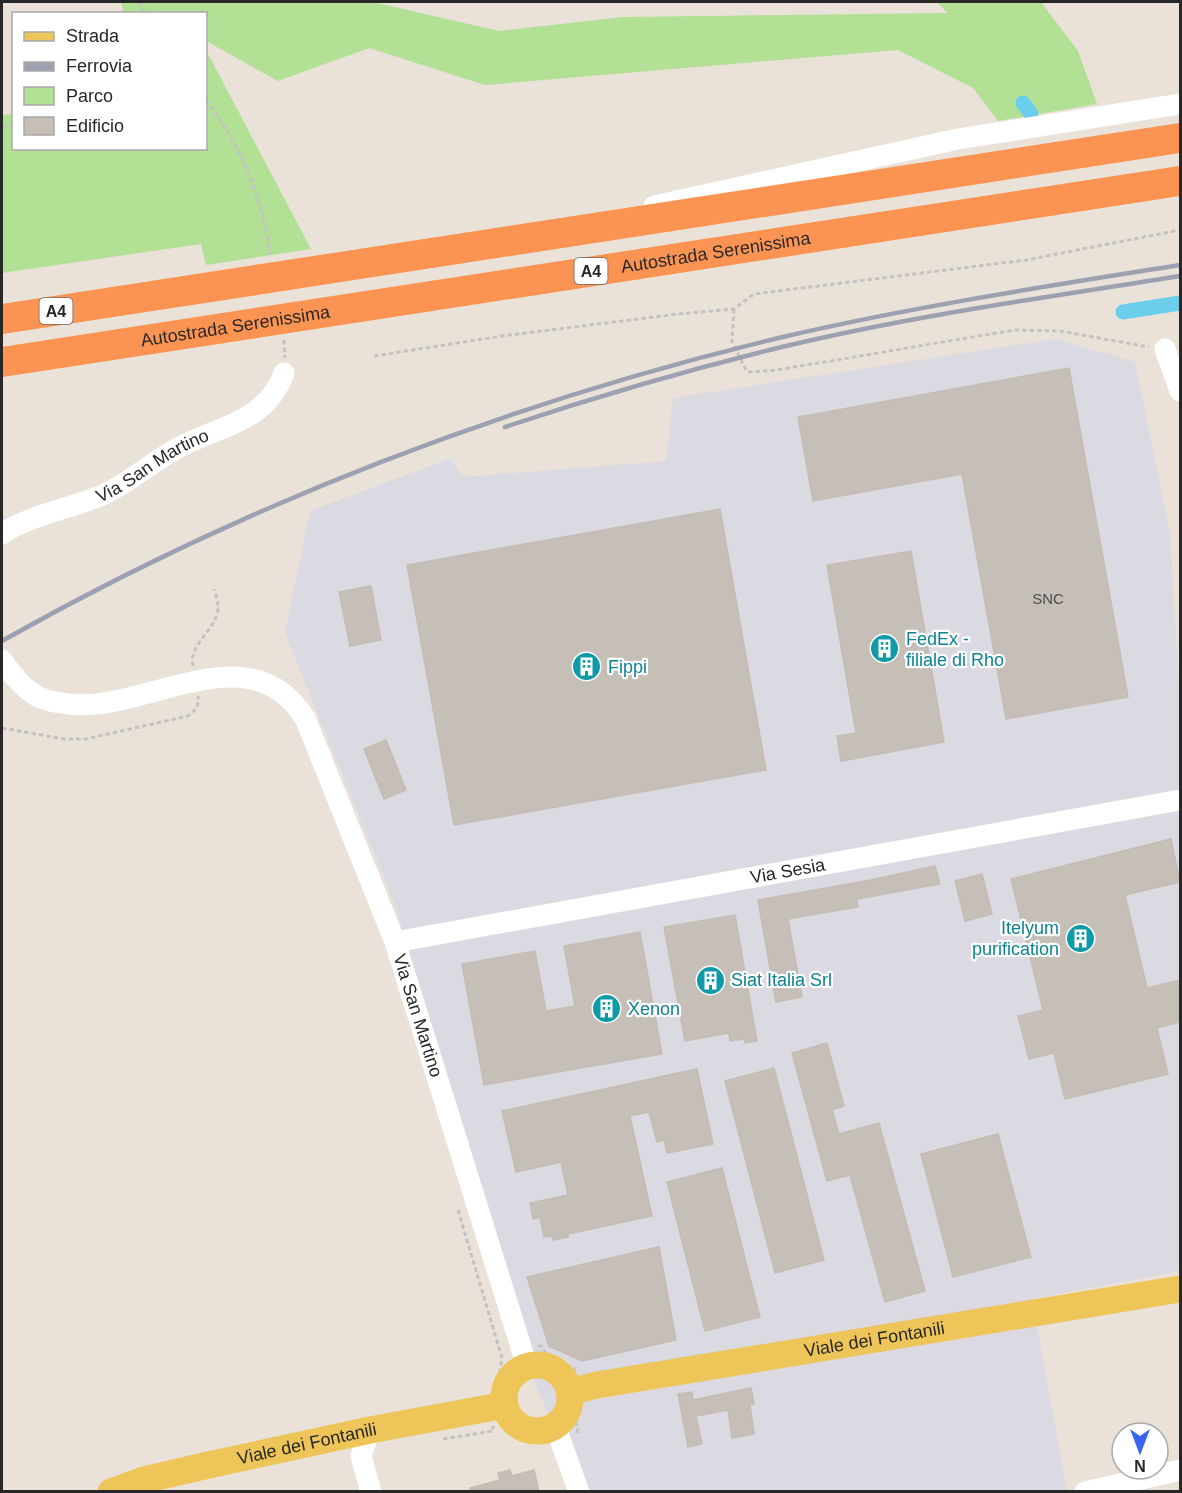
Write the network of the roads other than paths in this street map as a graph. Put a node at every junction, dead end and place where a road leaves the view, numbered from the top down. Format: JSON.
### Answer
{"nodes":[{"id":1,"x":1180,"y":104,"type":"edge"},
{"id":2,"x":1180,"y":138,"type":"edge"},
{"id":3,"x":1180,"y":181,"type":"edge"},
{"id":4,"x":497,"y":243,"type":"junction"},
{"id":5,"x":2,"y":319,"type":"edge"},
{"id":6,"x":1165,"y":349,"type":"road end"},
{"id":7,"x":2,"y":362,"type":"edge"},
{"id":8,"x":284,"y":373,"type":"dead end"},
{"id":9,"x":1180,"y":391,"type":"edge"},
{"id":10,"x":2,"y":534,"type":"edge"},
{"id":11,"x":2,"y":660,"type":"edge"},
{"id":12,"x":1180,"y":801,"type":"edge"},
{"id":13,"x":395,"y":942,"type":"junction"},
{"id":14,"x":1180,"y":1289,"type":"edge"},
{"id":15,"x":524,"y":1358,"type":"junction"},
{"id":16,"x":583,"y":1394,"type":"junction"},
{"id":17,"x":499,"y":1415,"type":"junction"},
{"id":18,"x":370,"y":1430,"type":"junction"},
{"id":19,"x":337,"y":1437,"type":"junction"},
{"id":20,"x":560,"y":1437,"type":"junction"},
{"id":21,"x":361,"y":1456,"type":"junction"},
{"id":22,"x":1180,"y":1470,"type":"edge"},
{"id":23,"x":111,"y":1491,"type":"edge"},
{"id":24,"x":371,"y":1491,"type":"edge"},
{"id":25,"x":579,"y":1491,"type":"edge"},
{"id":26,"x":1085,"y":1491,"type":"edge"}],
"edges":[{"from":1,"to":4,"type":"street"},
{"from":2,"to":4,"type":"highway","number":"A4"},
{"from":3,"to":7,"type":"highway","name":"Autostrada Serenissima","number":"A4"},
{"from":4,"to":5,"type":"highway","number":"A4"},
{"from":6,"to":9,"type":"street"},
{"from":8,"to":10,"type":"street","name":"Via San Martino"},
{"from":11,"to":13,"type":"street","name":"Via San Martino"},
{"from":12,"to":13,"type":"street","name":"Via Sesia"},
{"from":13,"to":15,"type":"street","name":"Via San Martino"},
{"from":14,"to":16,"type":"main road","name":"Viale dei Fontanili"},
{"from":15,"to":16,"type":"main road"},
{"from":15,"to":17,"type":"main road"},
{"from":16,"to":20,"type":"main road"},
{"from":17,"to":18,"type":"main road","name":"Viale dei Fontanili"},
{"from":17,"to":20,"type":"main road"},
{"from":18,"to":19,"type":"main road","name":"Viale dei Fontanili"},
{"from":18,"to":21,"type":"street"},
{"from":19,"to":21,"type":"street"},
{"from":19,"to":23,"type":"main road","name":"Viale dei Fontanili"},
{"from":20,"to":25,"type":"street"},
{"from":21,"to":24,"type":"street"},
{"from":22,"to":26,"type":"street"}]}
